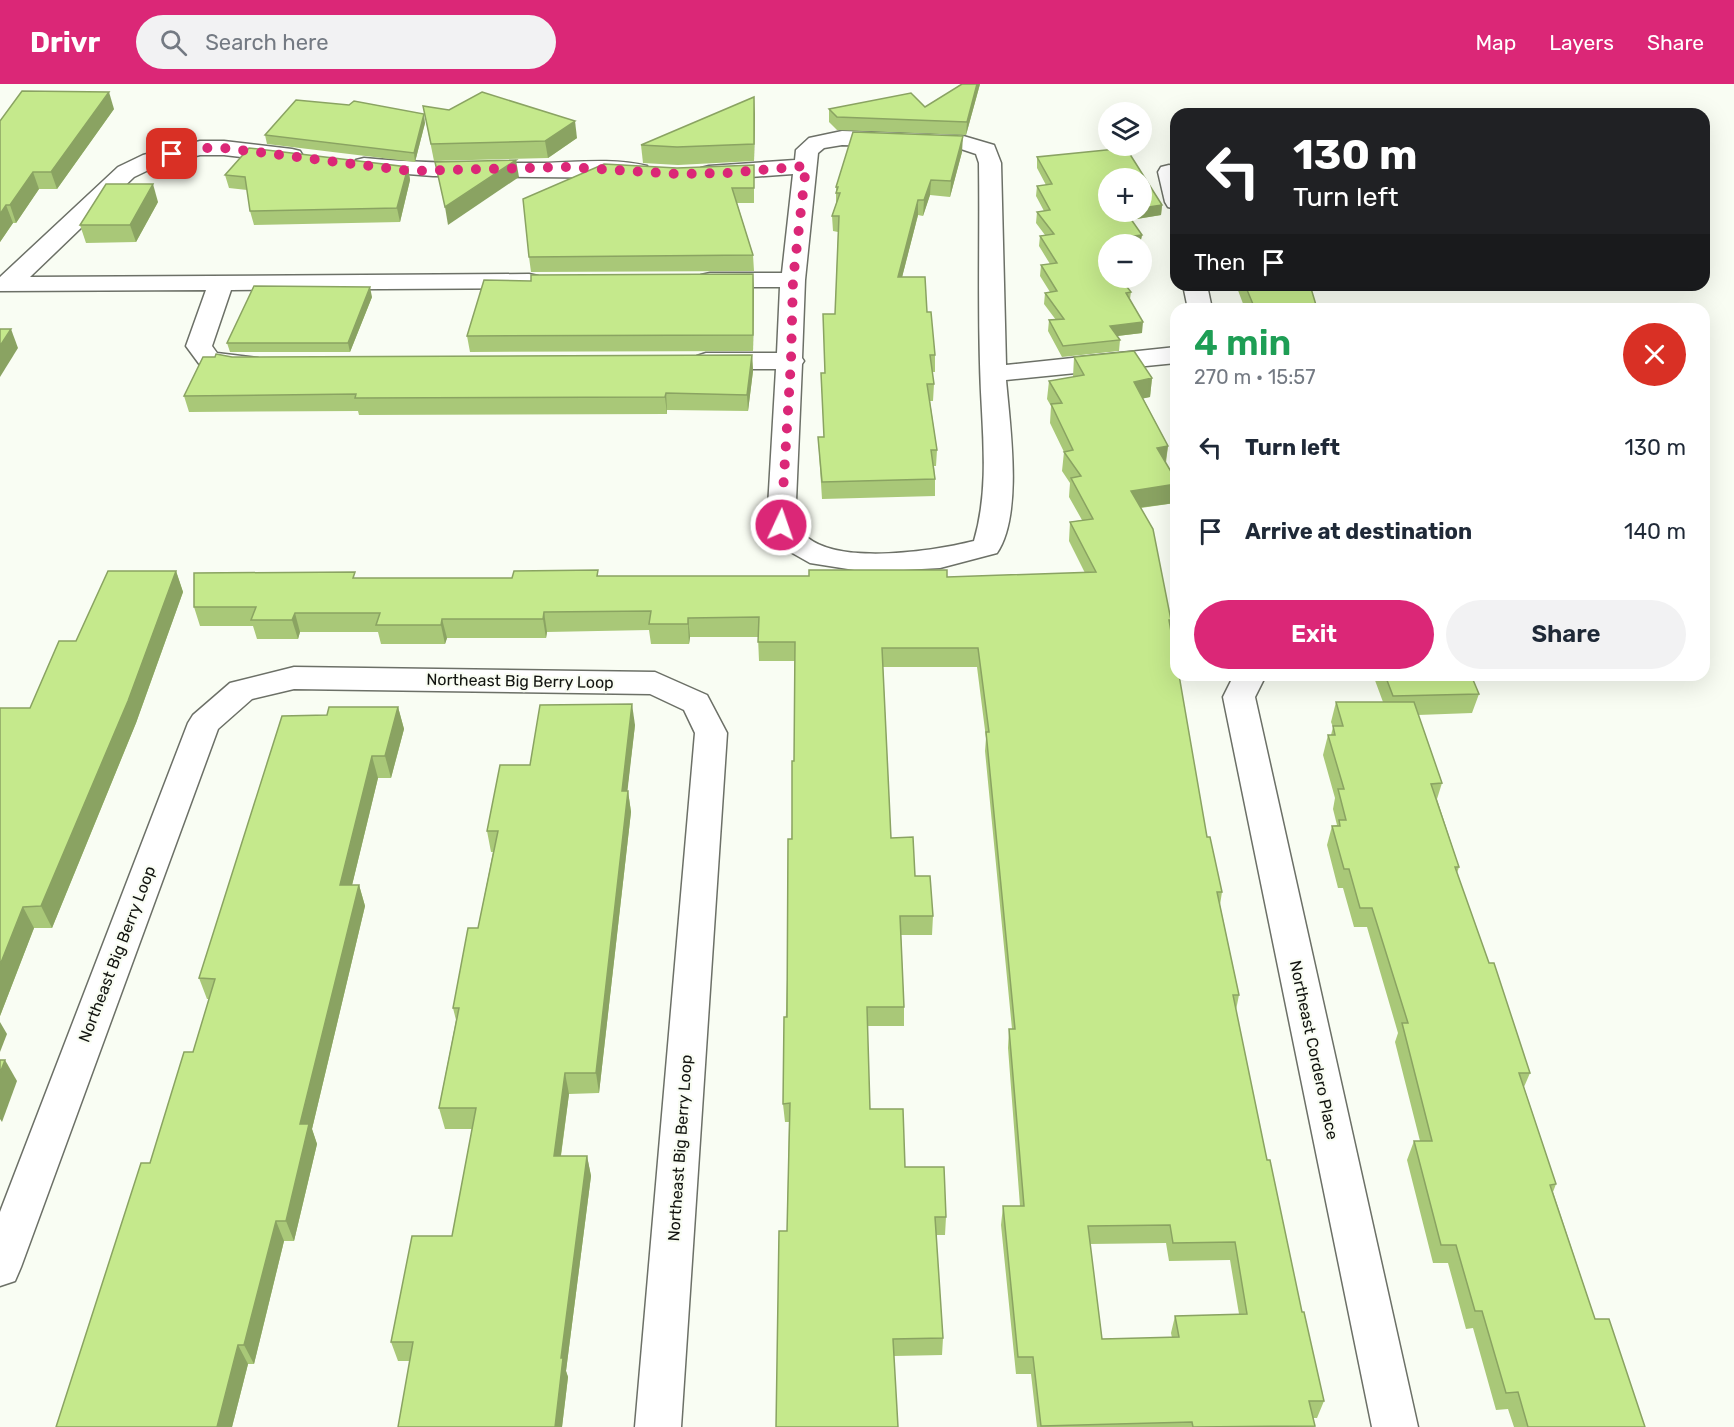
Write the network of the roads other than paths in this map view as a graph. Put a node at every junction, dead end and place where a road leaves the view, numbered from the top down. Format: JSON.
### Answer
{"nodes":[{"id":1,"x":314,"y":159,"type":"edge"},
{"id":2,"x":348,"y":163,"type":"edge"},
{"id":3,"x":806,"y":166,"type":"junction"},
{"id":4,"x":658,"y":172,"type":"edge"},
{"id":5,"x":1169,"y":172,"type":"dead end"},
{"id":6,"x":687,"y":174,"type":"edge"},
{"id":7,"x":1170,"y":176,"type":"edge"},
{"id":8,"x":682,"y":280,"type":"edge"},
{"id":9,"x":793,"y":280,"type":"junction"},
{"id":10,"x":554,"y":281,"type":"edge"},
{"id":11,"x":220,"y":282,"type":"junction"},
{"id":12,"x":4,"y":283,"type":"edge"},
{"id":13,"x":1170,"y":356,"type":"edge"},
{"id":14,"x":678,"y":361,"type":"edge"},
{"id":15,"x":791,"y":361,"type":"junction"},
{"id":16,"x":272,"y":363,"type":"edge"},
{"id":17,"x":993,"y":374,"type":"junction"},
{"id":18,"x":1247,"y":681,"type":"edge"},
{"id":19,"x":0,"y":1267,"type":"edge"},
{"id":20,"x":658,"y":1427,"type":"edge"},
{"id":21,"x":1395,"y":1427,"type":"edge"}],
"edges":[{"from":1,"to":12,"type":"street"},
{"from":2,"to":4,"type":"street"},
{"from":3,"to":6,"type":"street"},
{"from":3,"to":9,"type":"street"},
{"from":3,"to":17,"type":"street"},
{"from":5,"to":7,"type":"street"},
{"from":8,"to":9,"type":"street"},
{"from":9,"to":15,"type":"street"},
{"from":10,"to":11,"type":"street"},
{"from":11,"to":12,"type":"street"},
{"from":11,"to":16,"type":"street"},
{"from":13,"to":17,"type":"street"},
{"from":14,"to":15,"type":"street"},
{"from":15,"to":17,"type":"street"},
{"from":18,"to":21,"type":"street","name":"Northeast Cordero Place"},
{"from":19,"to":20,"type":"street","name":"Northeast Big Berry Loop"}]}
